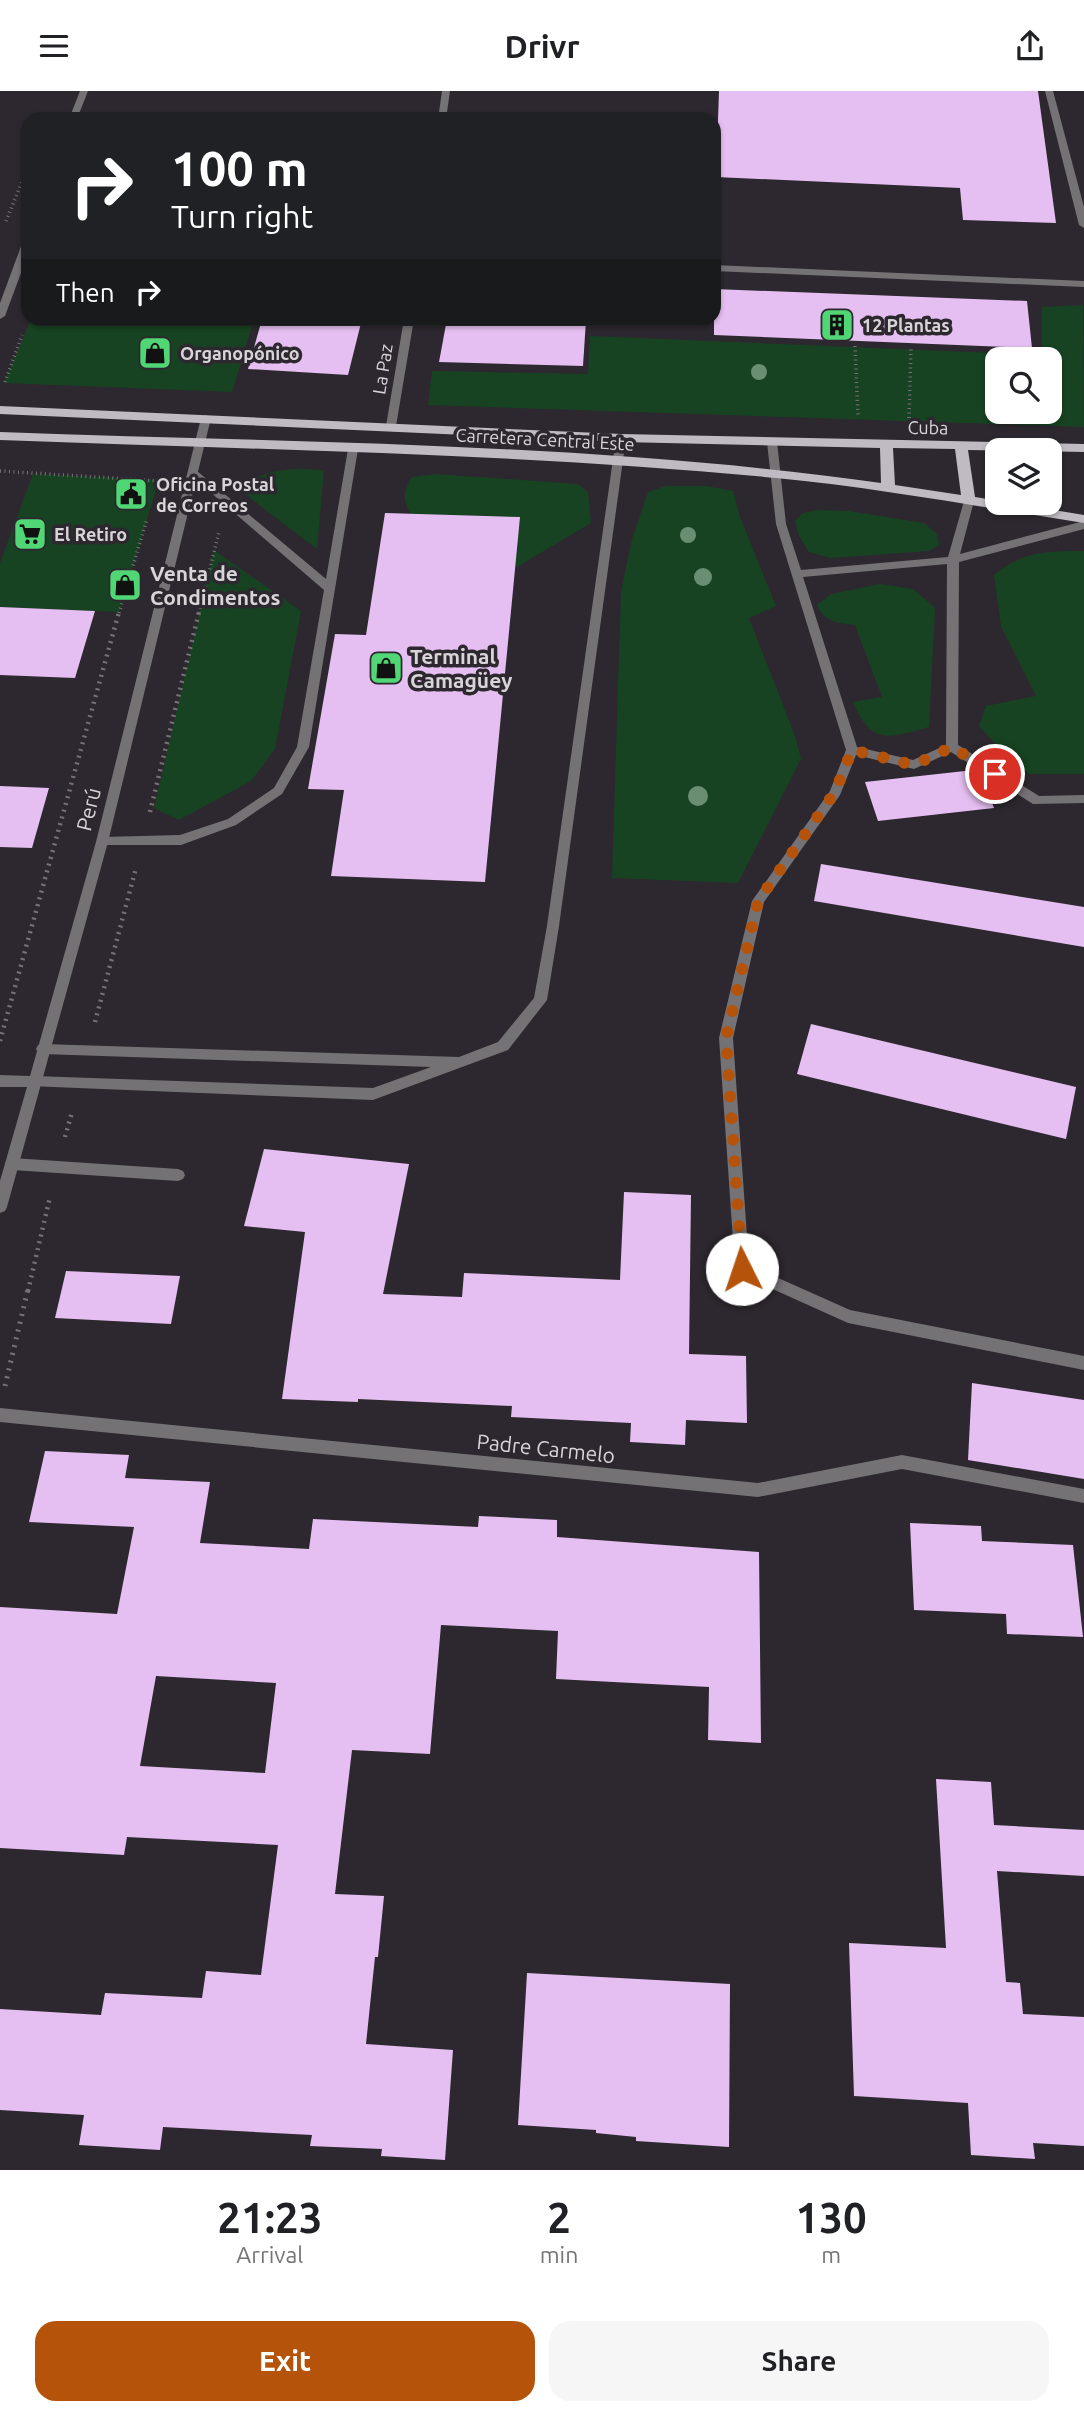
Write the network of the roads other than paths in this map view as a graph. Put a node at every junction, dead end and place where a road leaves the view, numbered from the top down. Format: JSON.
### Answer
{"nodes":[{"id":1,"x":83,"y":91,"type":"edge"},
{"id":2,"x":446,"y":91,"type":"edge"},
{"id":3,"x":1049,"y":91,"type":"edge"},
{"id":4,"x":76,"y":112,"type":"edge"},
{"id":5,"x":443,"y":112,"type":"edge"},
{"id":6,"x":1084,"y":225,"type":"edge"},
{"id":7,"x":21,"y":255,"type":"edge"},
{"id":8,"x":721,"y":268,"type":"edge"},
{"id":9,"x":1084,"y":284,"type":"edge"},
{"id":10,"x":4,"y":293,"type":"edge"},
{"id":11,"x":0,"y":316,"type":"edge"},
{"id":12,"x":408,"y":326,"type":"edge"},
{"id":13,"x":0,"y":410,"type":"edge"},
{"id":14,"x":206,"y":418,"type":"junction"},
{"id":15,"x":391,"y":426,"type":"junction"},
{"id":16,"x":0,"y":436,"type":"edge"},
{"id":17,"x":621,"y":438,"type":"junction"},
{"id":18,"x":772,"y":442,"type":"junction"},
{"id":19,"x":200,"y":443,"type":"junction"},
{"id":20,"x":886,"y":444,"type":"junction"},
{"id":21,"x":961,"y":445,"type":"junction"},
{"id":22,"x":1084,"y":448,"type":"edge"},
{"id":23,"x":353,"y":449,"type":"junction"},
{"id":24,"x":617,"y":461,"type":"junction"},
{"id":25,"x":193,"y":473,"type":"junction"},
{"id":26,"x":776,"y":474,"type":"junction"},
{"id":27,"x":888,"y":487,"type":"junction"},
{"id":28,"x":969,"y":501,"type":"junction"},
{"id":29,"x":1084,"y":519,"type":"edge"},
{"id":30,"x":1084,"y":525,"type":"edge"},
{"id":31,"x":953,"y":560,"type":"junction"},
{"id":32,"x":797,"y":573,"type":"junction"},
{"id":33,"x":330,"y":589,"type":"junction"},
{"id":34,"x":952,"y":747,"type":"junction"},
{"id":35,"x":852,"y":750,"type":"junction"},
{"id":36,"x":1084,"y":799,"type":"edge"},
{"id":37,"x":102,"y":842,"type":"junction"},
{"id":38,"x":43,"y":1049,"type":"junction"},
{"id":39,"x":459,"y":1062,"type":"junction"},
{"id":40,"x":0,"y":1081,"type":"edge"},
{"id":41,"x":34,"y":1082,"type":"junction"},
{"id":42,"x":12,"y":1164,"type":"junction"},
{"id":43,"x":178,"y":1175,"type":"dead end"},
{"id":44,"x":0,"y":1207,"type":"edge"},
{"id":45,"x":1084,"y":1363,"type":"edge"},
{"id":46,"x":0,"y":1415,"type":"edge"},
{"id":47,"x":1084,"y":1496,"type":"edge"}],
"edges":[{"from":1,"to":4,"type":"street"},
{"from":2,"to":5,"type":"street"},
{"from":3,"to":6,"type":"street"},
{"from":7,"to":10,"type":"street"},
{"from":8,"to":9,"type":"street"},
{"from":10,"to":11,"type":"street"},
{"from":12,"to":15,"type":"street","name":"La Paz"},
{"from":13,"to":14,"type":"main road","name":"Carretera Central Este"},
{"from":14,"to":15,"type":"main road","name":"Carretera Central Este"},
{"from":14,"to":19,"type":"street","name":"Perú"},
{"from":15,"to":17,"type":"main road","name":"Carretera Central Este"},
{"from":16,"to":19,"type":"main road","name":"Carretera Central Este"},
{"from":17,"to":18,"type":"main road","name":"Carretera Central Este"},
{"from":17,"to":24,"type":"street"},
{"from":18,"to":20,"type":"main road","name":"Cuba"},
{"from":18,"to":26,"type":"street"},
{"from":19,"to":23,"type":"main road","name":"Carretera Central Este"},
{"from":19,"to":25,"type":"street","name":"Perú"},
{"from":20,"to":21,"type":"main road","name":"Cuba"},
{"from":20,"to":27,"type":"main road"},
{"from":21,"to":22,"type":"main road","name":"Cuba"},
{"from":21,"to":28,"type":"main road"},
{"from":23,"to":24,"type":"main road","name":"Carretera Central Este"},
{"from":23,"to":33,"type":"street"},
{"from":24,"to":26,"type":"main road","name":"Carretera Central Este"},
{"from":24,"to":39,"type":"street"},
{"from":25,"to":33,"type":"street"},
{"from":25,"to":37,"type":"street","name":"Perú"},
{"from":26,"to":27,"type":"main road","name":"Carretera Central Este"},
{"from":26,"to":32,"type":"street"},
{"from":27,"to":28,"type":"main road","name":"Carretera Central Este"},
{"from":28,"to":29,"type":"main road","name":"Carretera Central Este"},
{"from":28,"to":31,"type":"street"},
{"from":30,"to":31,"type":"street"},
{"from":31,"to":32,"type":"street"},
{"from":31,"to":34,"type":"street"},
{"from":32,"to":35,"type":"street"},
{"from":33,"to":37,"type":"street"},
{"from":34,"to":35,"type":"street"},
{"from":34,"to":36,"type":"street"},
{"from":35,"to":45,"type":"street"},
{"from":37,"to":38,"type":"street","name":"Perú"},
{"from":38,"to":39,"type":"street"},
{"from":38,"to":41,"type":"street","name":"Perú"},
{"from":39,"to":41,"type":"street"},
{"from":40,"to":41,"type":"street"},
{"from":41,"to":42,"type":"street","name":"Perú"},
{"from":42,"to":43,"type":"street"},
{"from":42,"to":44,"type":"street","name":"Perú"},
{"from":46,"to":47,"type":"street","name":"Padre Carmelo"}]}
